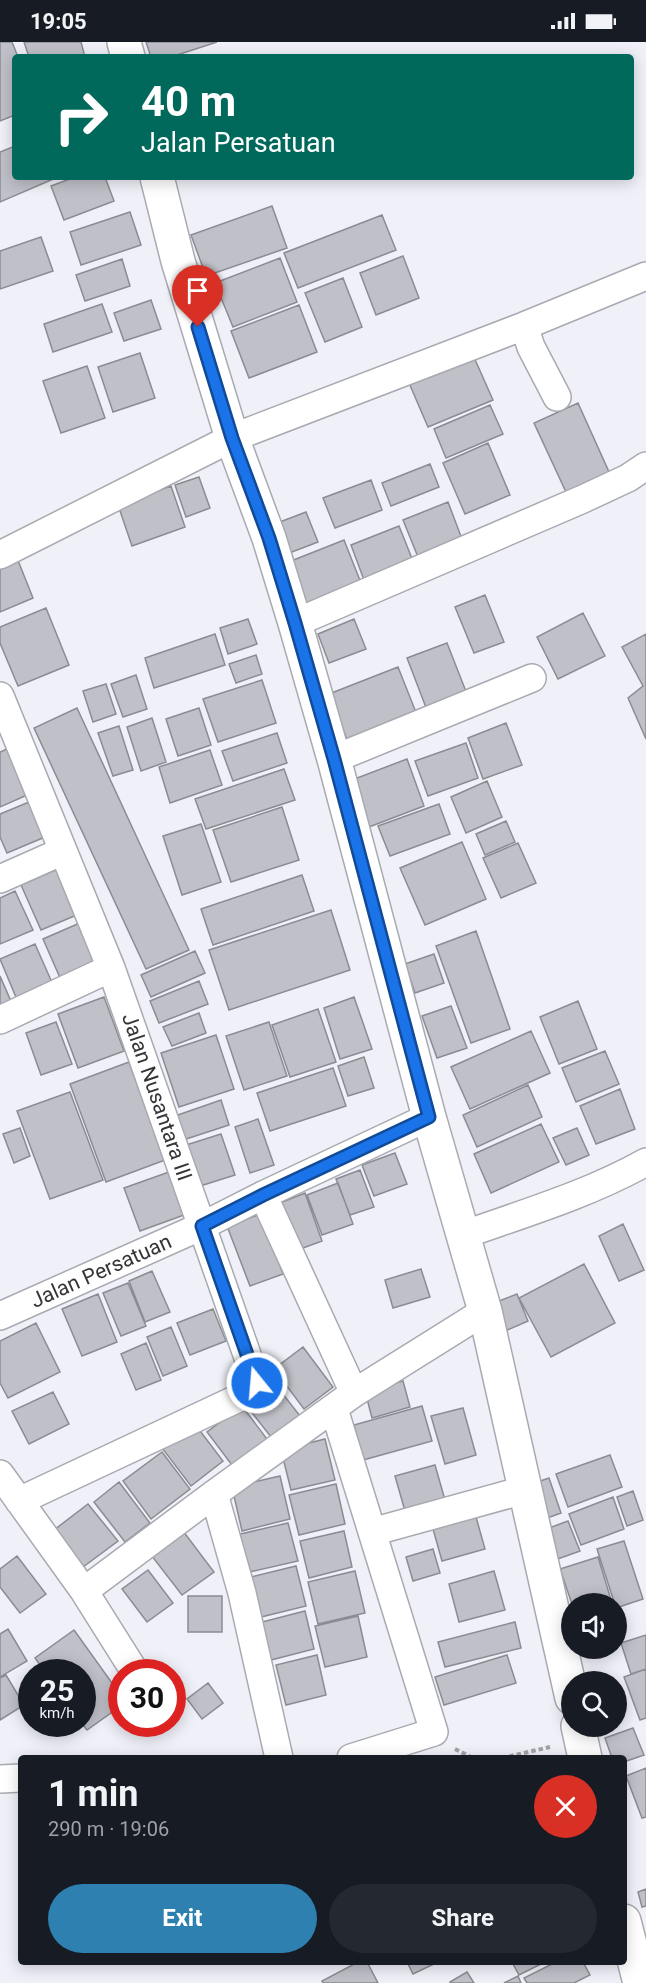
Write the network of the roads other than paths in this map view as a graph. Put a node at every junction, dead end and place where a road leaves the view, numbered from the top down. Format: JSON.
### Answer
{"nodes":[{"id":1,"x":158,"y":180,"type":"edge"},
{"id":2,"x":646,"y":276,"type":"edge"},
{"id":3,"x":524,"y":326,"type":"junction"},
{"id":4,"x":557,"y":397,"type":"dead end"},
{"id":5,"x":232,"y":438,"type":"junction"},
{"id":6,"x":646,"y":466,"type":"edge"},
{"id":7,"x":0,"y":555,"type":"edge"},
{"id":8,"x":295,"y":623,"type":"junction"},
{"id":9,"x":532,"y":678,"type":"dead end"},
{"id":10,"x":0,"y":696,"type":"edge"},
{"id":11,"x":6,"y":730,"type":"edge"},
{"id":12,"x":334,"y":759,"type":"junction"},
{"id":13,"x":63,"y":850,"type":"junction"},
{"id":14,"x":0,"y":879,"type":"edge"},
{"id":15,"x":111,"y":968,"type":"junction"},
{"id":16,"x":0,"y":1020,"type":"edge"},
{"id":17,"x":429,"y":1117,"type":"junction"},
{"id":18,"x":646,"y":1162,"type":"edge"},
{"id":19,"x":263,"y":1195,"type":"junction"},
{"id":20,"x":202,"y":1226,"type":"junction"},
{"id":21,"x":464,"y":1235,"type":"junction"},
{"id":22,"x":485,"y":1311,"type":"junction"},
{"id":23,"x":0,"y":1316,"type":"edge"},
{"id":24,"x":344,"y":1401,"type":"junction"},
{"id":25,"x":0,"y":1473,"type":"edge"},
{"id":26,"x":524,"y":1490,"type":"junction"},
{"id":27,"x":214,"y":1494,"type":"junction"},
{"id":28,"x":19,"y":1501,"type":"junction"},
{"id":29,"x":372,"y":1532,"type":"junction"},
{"id":30,"x":84,"y":1591,"type":"junction"},
{"id":31,"x":127,"y":1659,"type":"edge"},
{"id":32,"x":566,"y":1671,"type":"edge"},
{"id":33,"x":278,"y":1755,"type":"edge"},
{"id":34,"x":360,"y":1755,"type":"edge"},
{"id":35,"x":627,"y":1933,"type":"edge"},
{"id":36,"x":640,"y":1983,"type":"edge"}],
"edges":[{"from":1,"to":5,"type":"main road"},
{"from":2,"to":3,"type":"street"},
{"from":3,"to":4,"type":"street"},
{"from":3,"to":5,"type":"street"},
{"from":5,"to":7,"type":"street"},
{"from":5,"to":8,"type":"main road"},
{"from":6,"to":8,"type":"street"},
{"from":8,"to":12,"type":"main road"},
{"from":9,"to":12,"type":"street"},
{"from":10,"to":11,"type":"street","name":"Jalan Nusantara III"},
{"from":11,"to":13,"type":"street","name":"Jalan Nusantara III"},
{"from":12,"to":17,"type":"main road"},
{"from":13,"to":14,"type":"street"},
{"from":13,"to":15,"type":"street","name":"Jalan Nusantara III"},
{"from":15,"to":16,"type":"street"},
{"from":15,"to":20,"type":"street","name":"Jalan Nusantara III"},
{"from":17,"to":19,"type":"street","name":"Jalan Persatuan"},
{"from":17,"to":21,"type":"main road"},
{"from":18,"to":21,"type":"street"},
{"from":19,"to":20,"type":"street","name":"Jalan Persatuan"},
{"from":19,"to":24,"type":"street"},
{"from":20,"to":23,"type":"street","name":"Jalan Persatuan"},
{"from":20,"to":28,"type":"street","name":"Jalan Nusantara III"},
{"from":21,"to":22,"type":"main road"},
{"from":22,"to":24,"type":"street"},
{"from":22,"to":26,"type":"main road"},
{"from":24,"to":27,"type":"street"},
{"from":24,"to":29,"type":"street"},
{"from":25,"to":28,"type":"street"},
{"from":26,"to":29,"type":"street"},
{"from":26,"to":32,"type":"main road"},
{"from":27,"to":30,"type":"street"},
{"from":27,"to":33,"type":"street"},
{"from":28,"to":30,"type":"street"},
{"from":29,"to":34,"type":"street"},
{"from":30,"to":31,"type":"street"},
{"from":35,"to":36,"type":"main road"}]}
